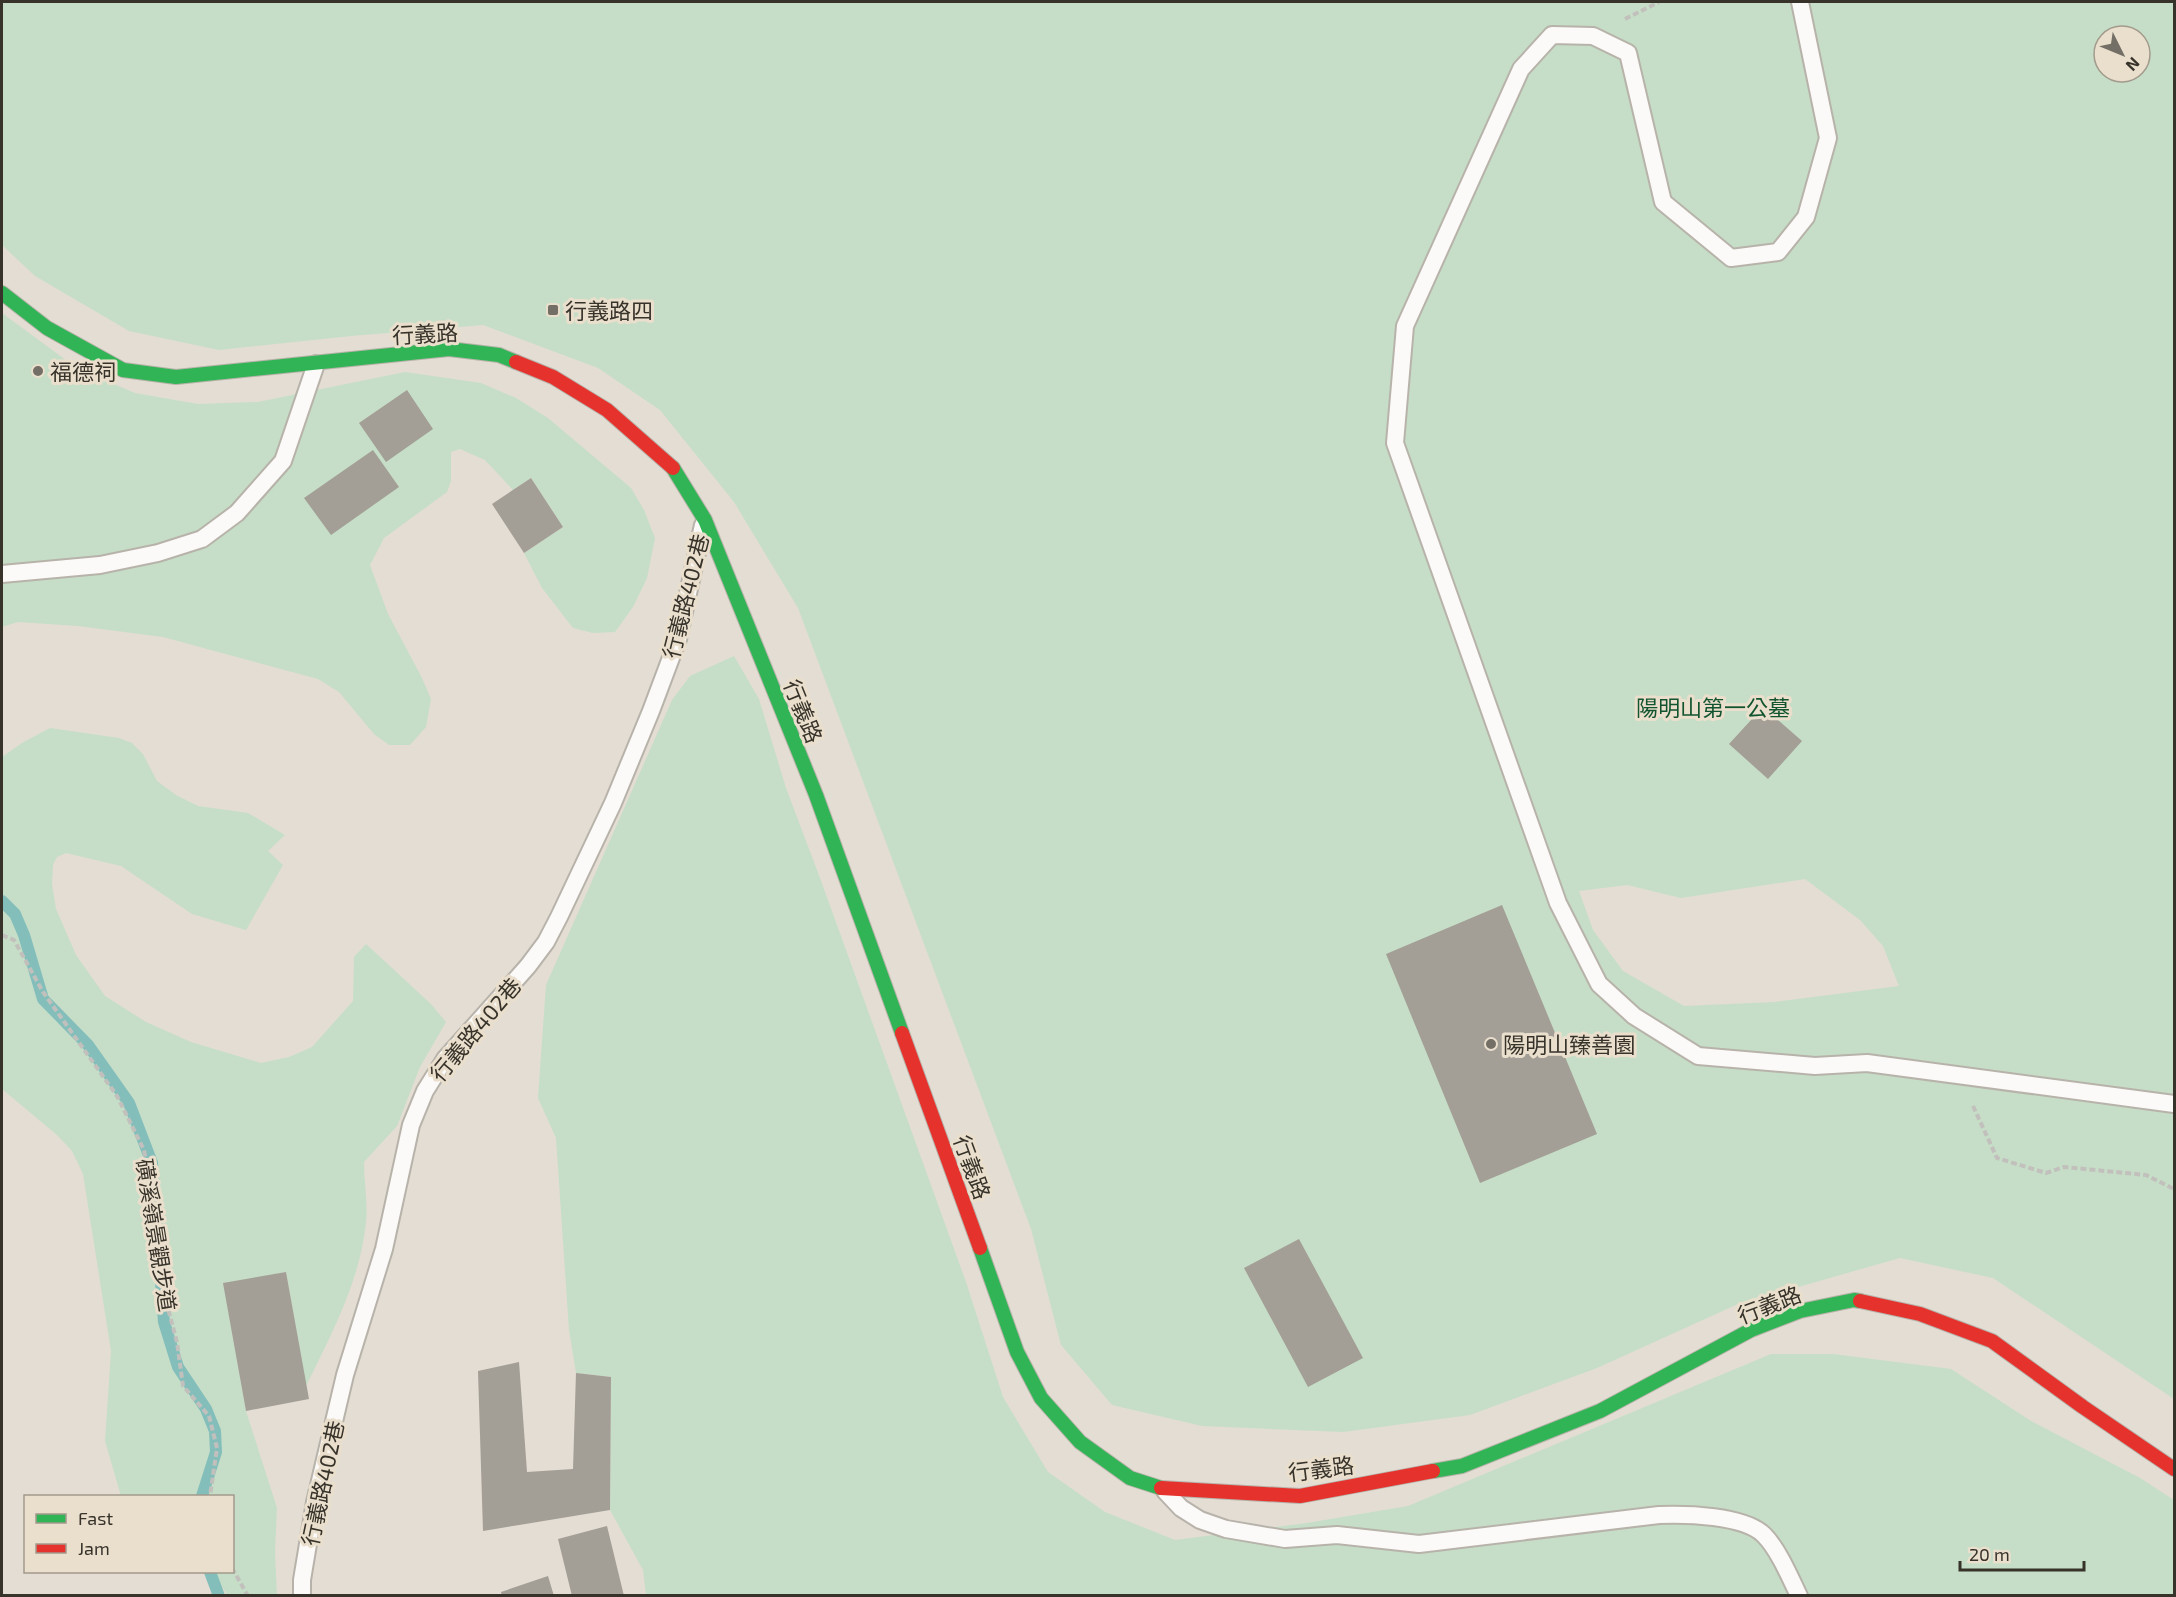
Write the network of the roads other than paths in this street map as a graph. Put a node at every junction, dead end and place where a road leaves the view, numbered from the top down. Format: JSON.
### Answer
{"nodes":[{"id":1,"x":1800,"y":2,"type":"edge"},
{"id":2,"x":2,"y":293,"type":"edge"},
{"id":3,"x":316,"y":364,"type":"junction"},
{"id":4,"x":705,"y":520,"type":"junction"},
{"id":5,"x":2,"y":574,"type":"edge"},
{"id":6,"x":2175,"y":1104,"type":"edge"},
{"id":7,"x":2175,"y":1469,"type":"edge"},
{"id":8,"x":1163,"y":1489,"type":"junction"},
{"id":9,"x":302,"y":1596,"type":"edge"},
{"id":10,"x":1799,"y":1596,"type":"edge"}],
"edges":[{"from":1,"to":6,"type":"lane"},
{"from":2,"to":3,"type":"street","name":"行義路"},
{"from":3,"to":4,"type":"street","name":"行義路"},
{"from":3,"to":5,"type":"lane"},
{"from":4,"to":8,"type":"street","name":"行義路"},
{"from":4,"to":9,"type":"lane","name":"行義路402巷"},
{"from":7,"to":8,"type":"street","name":"行義路"},
{"from":8,"to":10,"type":"lane"}]}
